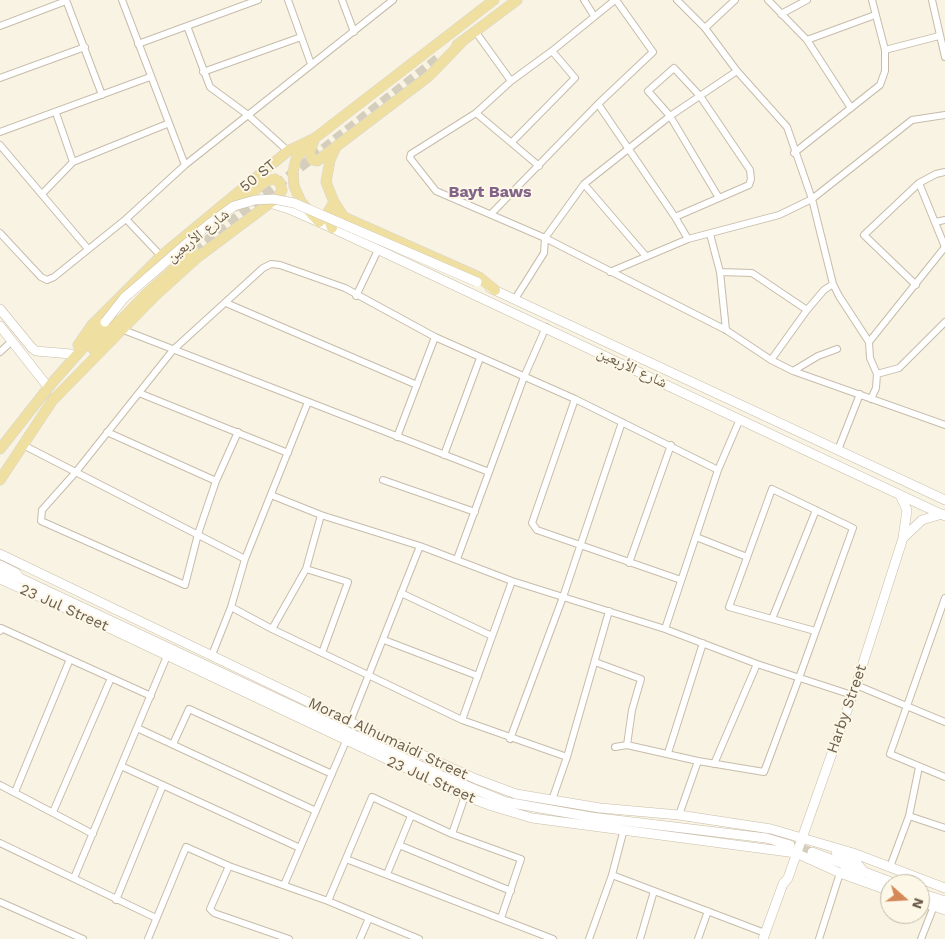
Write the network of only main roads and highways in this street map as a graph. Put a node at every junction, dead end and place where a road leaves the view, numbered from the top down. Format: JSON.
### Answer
{"nodes":[{"id":1,"x":494,"y":0,"type":"edge"},
{"id":2,"x":517,"y":0,"type":"edge"},
{"id":3,"x":462,"y":42,"type":"junction"},
{"id":4,"x":440,"y":57,"type":"tunnel mouth"},
{"id":5,"x":312,"y":140,"type":"junction"},
{"id":6,"x":335,"y":148,"type":"junction"},
{"id":7,"x":334,"y":202,"type":"junction"},
{"id":8,"x":340,"y":214,"type":"junction"},
{"id":9,"x":332,"y":228,"type":"road end"},
{"id":10,"x":194,"y":251,"type":"tunnel mouth"},
{"id":11,"x":494,"y":290,"type":"road end"},
{"id":12,"x":50,"y":385,"type":"junction"},
{"id":13,"x":51,"y":402,"type":"junction"},
{"id":14,"x":0,"y":449,"type":"edge"},
{"id":15,"x":0,"y":480,"type":"edge"}],
"edges":[{"from":1,"to":5,"type":"main road","name":"50 ST"},
{"from":2,"to":3,"type":"main road"},
{"from":3,"to":4,"type":"main road"},
{"from":3,"to":6,"type":"main road"},
{"from":5,"to":6,"type":"main road"},
{"from":5,"to":7,"type":"main road"},
{"from":5,"to":12,"type":"main road","name":"50 ST"},
{"from":6,"to":7,"type":"main road"},
{"from":7,"to":8,"type":"main road"},
{"from":8,"to":9,"type":"main road"},
{"from":8,"to":11,"type":"main road"},
{"from":10,"to":13,"type":"main road"},
{"from":12,"to":13,"type":"main road","name":"50 ST"},
{"from":12,"to":14,"type":"main road","name":"50 ST"},
{"from":13,"to":15,"type":"main road"}]}
